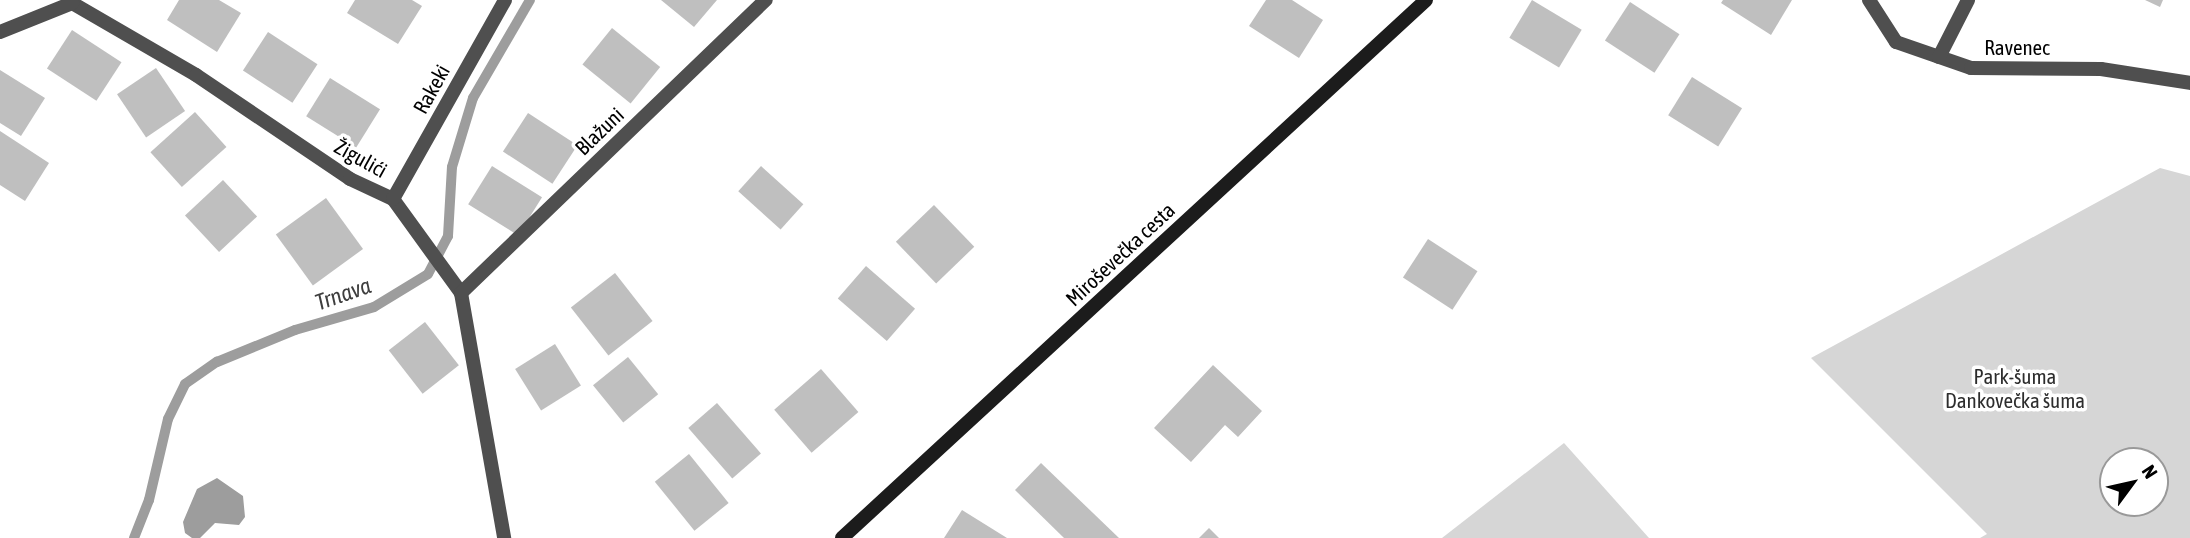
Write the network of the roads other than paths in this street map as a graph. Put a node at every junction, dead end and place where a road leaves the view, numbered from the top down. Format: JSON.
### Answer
{"nodes":[{"id":1,"x":506,"y":0,"type":"edge"},
{"id":2,"x":766,"y":0,"type":"edge"},
{"id":3,"x":1426,"y":0,"type":"edge"},
{"id":4,"x":1869,"y":0,"type":"edge"},
{"id":5,"x":1968,"y":0,"type":"edge"},
{"id":6,"x":73,"y":2,"type":"edge"},
{"id":7,"x":0,"y":32,"type":"edge"},
{"id":8,"x":1938,"y":57,"type":"junction"},
{"id":9,"x":2190,"y":83,"type":"edge"},
{"id":10,"x":393,"y":199,"type":"junction"},
{"id":11,"x":457,"y":288,"type":"junction"},
{"id":12,"x":504,"y":538,"type":"edge"},
{"id":13,"x":842,"y":538,"type":"edge"}],
"edges":[{"from":1,"to":10,"type":"street","name":"Rakeki"},
{"from":2,"to":11,"type":"street","name":"Blažuni"},
{"from":3,"to":13,"type":"main road","name":"Miroševečka cesta"},
{"from":4,"to":8,"type":"street","name":"Ravenec"},
{"from":5,"to":8,"type":"street"},
{"from":6,"to":7,"type":"street"},
{"from":6,"to":10,"type":"street","name":"Žigulići"},
{"from":8,"to":9,"type":"street","name":"Ravenec"},
{"from":10,"to":11,"type":"street","name":"Žigulići"},
{"from":11,"to":12,"type":"street","name":"Žigulići"}]}
